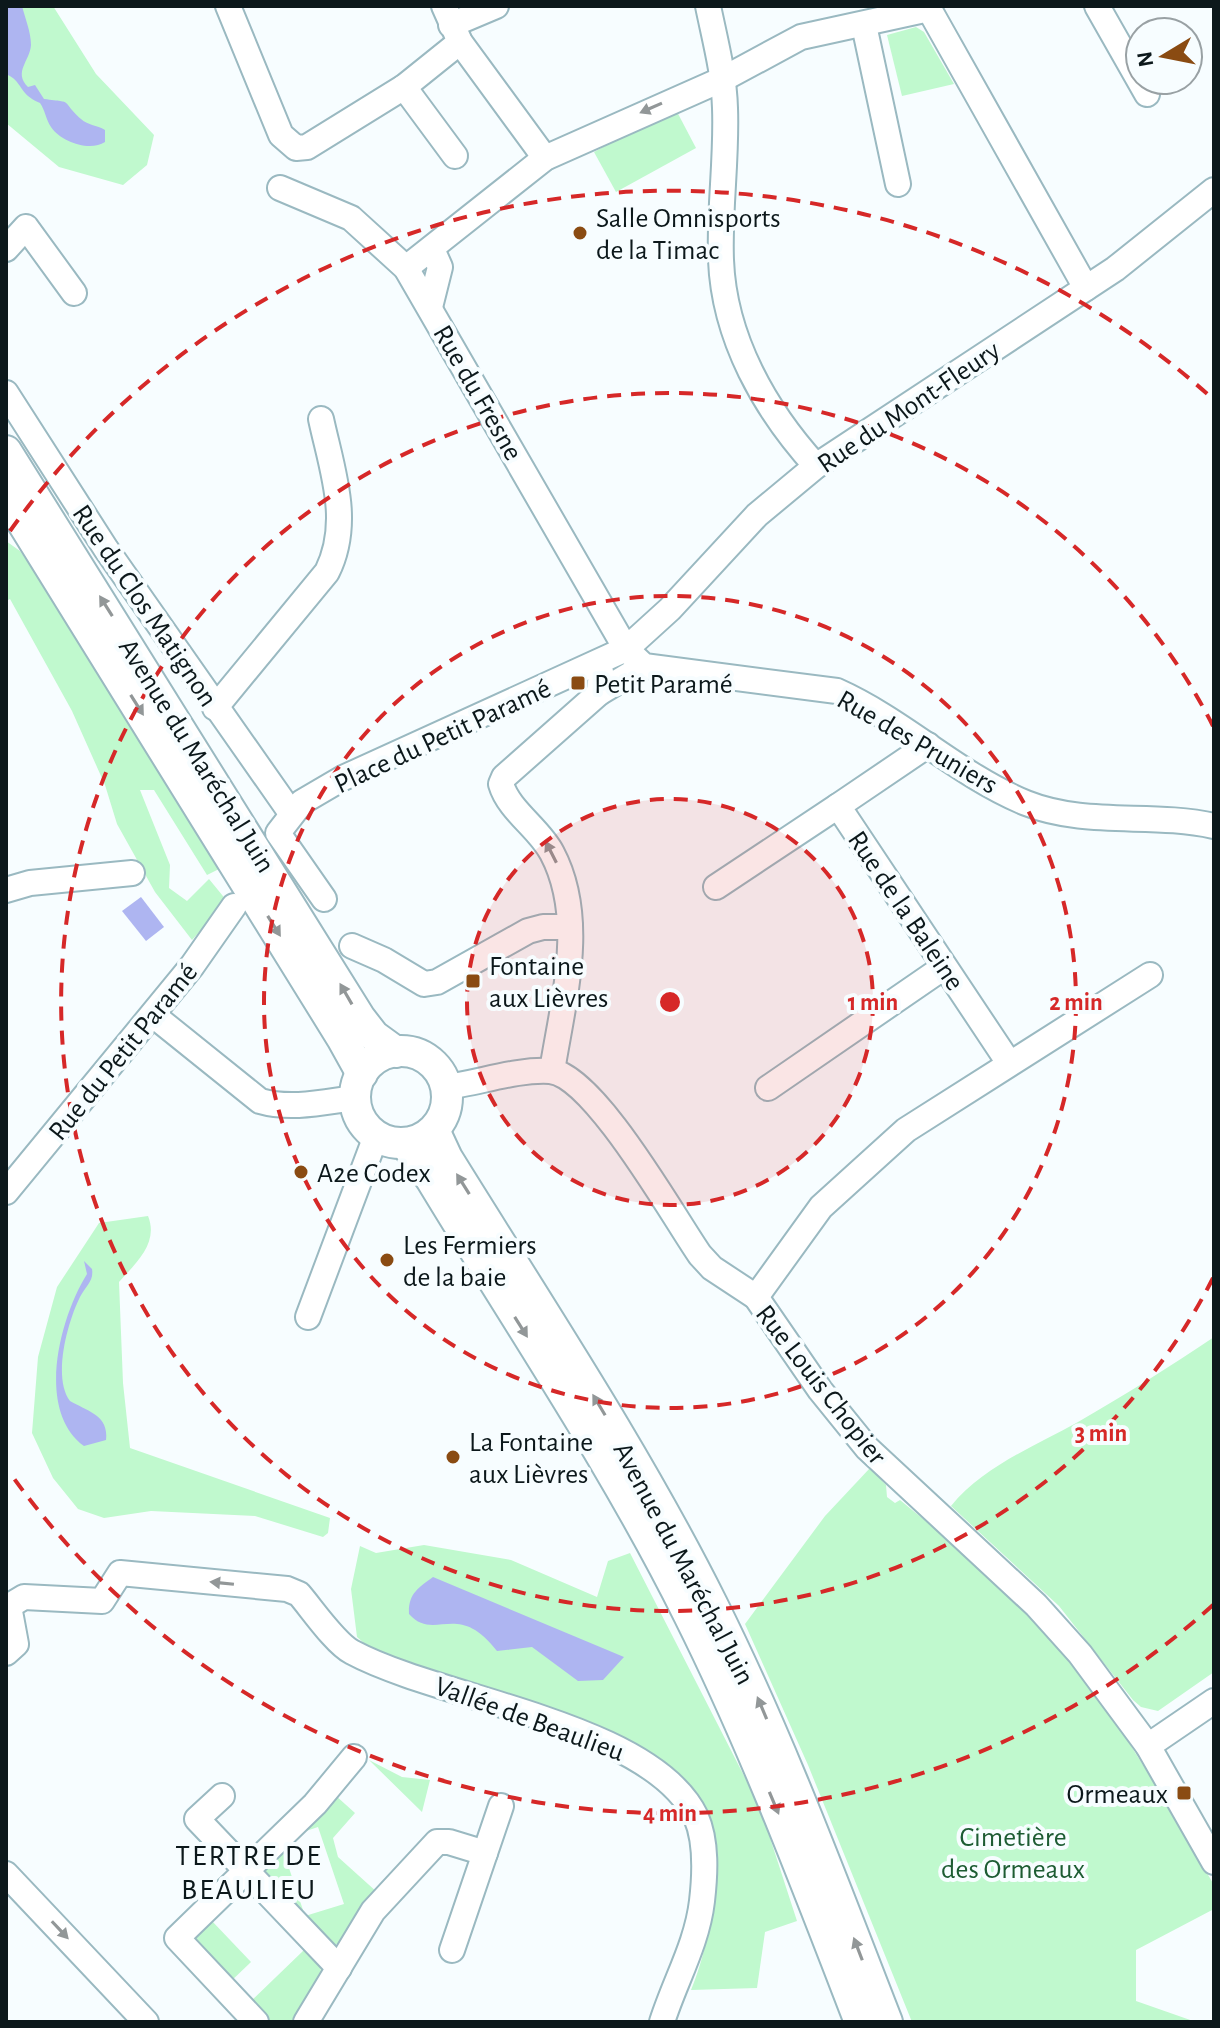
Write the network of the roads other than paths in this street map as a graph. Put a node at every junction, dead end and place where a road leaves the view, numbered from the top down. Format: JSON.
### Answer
{"nodes":[{"id":1,"x":228,"y":6,"type":"edge"},
{"id":2,"x":496,"y":6,"type":"edge"},
{"id":3,"x":708,"y":6,"type":"edge"},
{"id":4,"x":1097,"y":6,"type":"edge"},
{"id":5,"x":933,"y":7,"type":"edge"},
{"id":6,"x":452,"y":25,"type":"edge"},
{"id":7,"x":864,"y":25,"type":"junction"},
{"id":8,"x":1124,"y":54,"type":"edge"},
{"id":9,"x":723,"y":79,"type":"junction"},
{"id":10,"x":404,"y":87,"type":"junction"},
{"id":11,"x":455,"y":156,"type":"dead end"},
{"id":12,"x":545,"y":158,"type":"junction"},
{"id":13,"x":898,"y":184,"type":"dead end"},
{"id":14,"x":280,"y":188,"type":"dead end"},
{"id":15,"x":1214,"y":190,"type":"edge"},
{"id":16,"x":6,"y":249,"type":"edge"},
{"id":17,"x":432,"y":249,"type":"junction"},
{"id":18,"x":406,"y":268,"type":"junction"},
{"id":19,"x":1086,"y":288,"type":"junction"},
{"id":20,"x":74,"y":293,"type":"dead end"},
{"id":21,"x":430,"y":307,"type":"junction"},
{"id":22,"x":6,"y":393,"type":"edge"},
{"id":23,"x":321,"y":419,"type":"dead end"},
{"id":24,"x":6,"y":451,"type":"edge"},
{"id":25,"x":816,"y":466,"type":"junction"},
{"id":26,"x":6,"y":496,"type":"edge"},
{"id":27,"x":626,"y":649,"type":"junction"},
{"id":28,"x":597,"y":663,"type":"junction"},
{"id":29,"x":644,"y":666,"type":"junction"},
{"id":30,"x":599,"y":693,"type":"junction"},
{"id":31,"x":215,"y":708,"type":"junction"},
{"id":32,"x":928,"y":745,"type":"junction"},
{"id":33,"x":838,"y":806,"type":"junction"},
{"id":34,"x":284,"y":823,"type":"junction"},
{"id":35,"x":1214,"y":826,"type":"edge"},
{"id":36,"x":132,"y":873,"type":"dead end"},
{"id":37,"x":716,"y":887,"type":"dead end"},
{"id":38,"x":6,"y":890,"type":"edge"},
{"id":39,"x":324,"y":899,"type":"dead end"},
{"id":40,"x":234,"y":906,"type":"dead end"},
{"id":41,"x":570,"y":927,"type":"junction"},
{"id":42,"x":352,"y":946,"type":"dead end"},
{"id":43,"x":944,"y":967,"type":"junction"},
{"id":44,"x":1150,"y":975,"type":"dead end"},
{"id":45,"x":153,"y":1015,"type":"junction"},
{"id":46,"x":396,"y":1052,"type":"junction"},
{"id":47,"x":1009,"y":1063,"type":"junction"},
{"id":48,"x":552,"y":1071,"type":"junction"},
{"id":49,"x":358,"y":1086,"type":"junction"},
{"id":50,"x":446,"y":1087,"type":"junction"},
{"id":51,"x":768,"y":1088,"type":"dead end"},
{"id":52,"x":434,"y":1130,"type":"junction"},
{"id":53,"x":390,"y":1139,"type":"junction"},
{"id":54,"x":6,"y":1192,"type":"edge"},
{"id":55,"x":756,"y":1297,"type":"junction"},
{"id":56,"x":308,"y":1317,"type":"dead end"},
{"id":57,"x":6,"y":1653,"type":"edge"},
{"id":58,"x":1214,"y":1701,"type":"edge"},
{"id":59,"x":1148,"y":1746,"type":"junction"},
{"id":60,"x":354,"y":1757,"type":"dead end"},
{"id":61,"x":222,"y":1796,"type":"dead end"},
{"id":62,"x":501,"y":1806,"type":"dead end"},
{"id":63,"x":485,"y":1853,"type":"junction"},
{"id":64,"x":1214,"y":1862,"type":"edge"},
{"id":65,"x":6,"y":1874,"type":"edge"},
{"id":66,"x":247,"y":1874,"type":"junction"},
{"id":67,"x":452,"y":1950,"type":"dead end"},
{"id":68,"x":339,"y":1968,"type":"junction"},
{"id":69,"x":146,"y":2022,"type":"edge"},
{"id":70,"x":256,"y":2022,"type":"edge"},
{"id":71,"x":306,"y":2022,"type":"edge"},
{"id":72,"x":662,"y":2022,"type":"edge"},
{"id":73,"x":860,"y":2022,"type":"edge"},
{"id":74,"x":887,"y":2022,"type":"edge"}],
"edges":[{"from":1,"to":10,"type":"street"},
{"from":2,"to":6,"type":"street"},
{"from":3,"to":9,"type":"street"},
{"from":4,"to":8,"type":"street"},
{"from":5,"to":7,"type":"street"},
{"from":5,"to":19,"type":"street"},
{"from":6,"to":10,"type":"street"},
{"from":6,"to":12,"type":"street"},
{"from":7,"to":9,"type":"street"},
{"from":7,"to":13,"type":"street"},
{"from":9,"to":12,"type":"street","one_way":true},
{"from":9,"to":25,"type":"street"},
{"from":10,"to":11,"type":"street"},
{"from":12,"to":17,"type":"street"},
{"from":14,"to":18,"type":"street","name":"Rue du Fresne"},
{"from":15,"to":19,"type":"street","name":"Rue du Mont-Fleury"},
{"from":16,"to":20,"type":"street"},
{"from":17,"to":18,"type":"street"},
{"from":17,"to":21,"type":"street"},
{"from":18,"to":21,"type":"street","name":"Rue du Fresne"},
{"from":19,"to":25,"type":"street","name":"Rue du Mont-Fleury"},
{"from":21,"to":27,"type":"street","name":"Rue du Fresne"},
{"from":22,"to":31,"type":"street","name":"Rue du Clos Matignon"},
{"from":23,"to":31,"type":"street"},
{"from":46,"to":24,"type":"main road","name":"Avenue du Maréchal Juin","one_way":true},
{"from":25,"to":27,"type":"street","name":"Rue du Mont-Fleury"},
{"from":26,"to":49,"type":"main road","name":"Avenue du Maréchal Juin","one_way":true},
{"from":27,"to":28,"type":"street","name":"Place du Petit Paramé"},
{"from":27,"to":29,"type":"street"},
{"from":28,"to":30,"type":"street"},
{"from":28,"to":34,"type":"street","name":"Place du Petit Paramé"},
{"from":29,"to":30,"type":"street","name":"Place du Petit Paramé"},
{"from":29,"to":32,"type":"street","name":"Rue des Pruniers"},
{"from":41,"to":30,"type":"street","name":"Place du Petit Paramé","one_way":true},
{"from":31,"to":34,"type":"street","name":"Rue du Clos Matignon"},
{"from":32,"to":33,"type":"street","name":"Rue de la Baleine"},
{"from":32,"to":35,"type":"street","name":"Rue des Pruniers"},
{"from":33,"to":37,"type":"street"},
{"from":33,"to":43,"type":"street","name":"Rue de la Baleine"},
{"from":34,"to":39,"type":"street","name":"Rue du Clos Matignon"},
{"from":36,"to":38,"type":"street"},
{"from":40,"to":45,"type":"street","name":"Rue du Petit Paramé"},
{"from":41,"to":42,"type":"street"},
{"from":41,"to":48,"type":"street"},
{"from":43,"to":47,"type":"street","name":"Rue de la Baleine"},
{"from":43,"to":51,"type":"street"},
{"from":44,"to":47,"type":"street"},
{"from":45,"to":49,"type":"street"},
{"from":45,"to":54,"type":"street","name":"Rue du Petit Paramé"},
{"from":46,"to":49,"type":"main road"},
{"from":46,"to":50,"type":"main road"},
{"from":47,"to":55,"type":"street"},
{"from":48,"to":50,"type":"street"},
{"from":48,"to":55,"type":"street","name":"Rue Louis Chopier"},
{"from":49,"to":53,"type":"main road"},
{"from":50,"to":52,"type":"main road"},
{"from":52,"to":53,"type":"main road"},
{"from":74,"to":52,"type":"main road","name":"Avenue du Maréchal Juin","one_way":true},
{"from":53,"to":56,"type":"street"},
{"from":53,"to":73,"type":"main road","name":"Avenue du Maréchal Juin","one_way":true},
{"from":55,"to":59,"type":"street","name":"Rue Louis Chopier"},
{"from":72,"to":57,"type":"street","name":"Vallée de Beaulieu","one_way":true},
{"from":58,"to":59,"type":"street"},
{"from":59,"to":64,"type":"street","name":"Rue Louis Chopier"},
{"from":60,"to":66,"type":"street"},
{"from":61,"to":66,"type":"street"},
{"from":62,"to":63,"type":"street"},
{"from":63,"to":67,"type":"street"},
{"from":63,"to":68,"type":"street"},
{"from":65,"to":69,"type":"street","one_way":true},
{"from":66,"to":68,"type":"street"},
{"from":66,"to":70,"type":"street"},
{"from":68,"to":71,"type":"street"}]}
